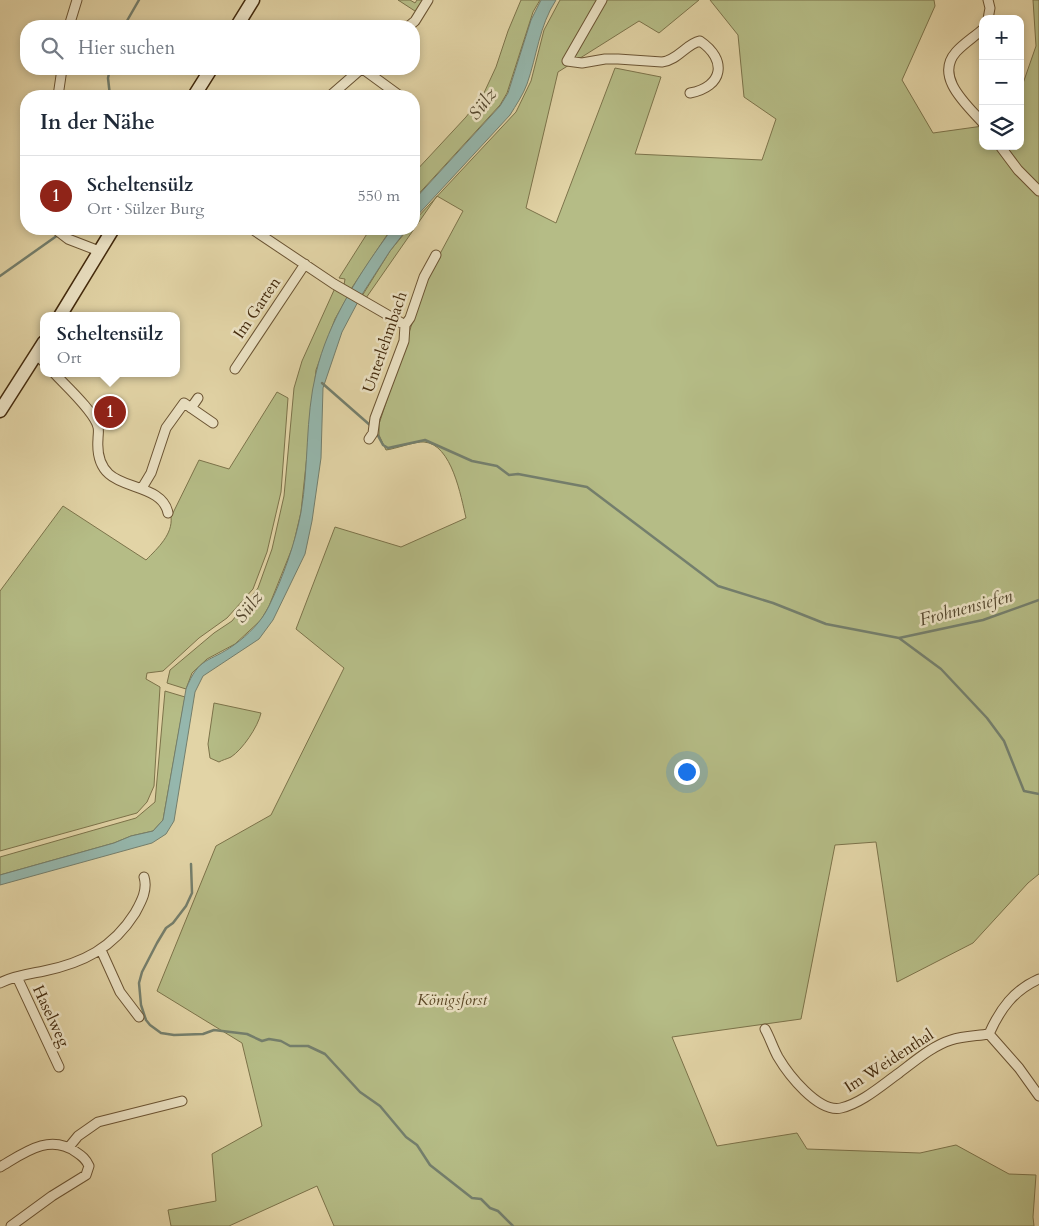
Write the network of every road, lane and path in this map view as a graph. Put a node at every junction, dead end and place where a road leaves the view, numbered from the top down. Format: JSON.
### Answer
{"nodes":[{"id":1,"x":77,"y":0,"type":"edge"},
{"id":2,"x":253,"y":0,"type":"edge"},
{"id":3,"x":428,"y":0,"type":"edge"},
{"id":4,"x":602,"y":0,"type":"edge"},
{"id":5,"x":988,"y":0,"type":"edge"},
{"id":6,"x":989,"y":15,"type":"edge"},
{"id":7,"x":71,"y":20,"type":"edge"},
{"id":8,"x":241,"y":20,"type":"edge"},
{"id":9,"x":416,"y":20,"type":"edge"},
{"id":10,"x":979,"y":32,"type":"edge"},
{"id":11,"x":61,"y":75,"type":"edge"},
{"id":12,"x":207,"y":75,"type":"edge"},
{"id":13,"x":355,"y":75,"type":"edge"},
{"id":14,"x":370,"y":75,"type":"edge"},
{"id":15,"x":59,"y":90,"type":"edge"},
{"id":16,"x":198,"y":90,"type":"edge"},
{"id":17,"x":337,"y":90,"type":"edge"},
{"id":18,"x":392,"y":90,"type":"edge"},
{"id":19,"x":690,"y":94,"type":"dead end"},
{"id":20,"x":979,"y":118,"type":"edge"},
{"id":21,"x":1003,"y":150,"type":"edge"},
{"id":22,"x":1039,"y":192,"type":"edge"},
{"id":23,"x":63,"y":235,"type":"edge"},
{"id":24,"x":109,"y":235,"type":"edge"},
{"id":25,"x":261,"y":235,"type":"edge"},
{"id":26,"x":99,"y":251,"type":"junction"},
{"id":27,"x":436,"y":255,"type":"dead end"},
{"id":28,"x":305,"y":264,"type":"junction"},
{"id":29,"x":62,"y":312,"type":"edge"},
{"id":30,"x":406,"y":324,"type":"junction"},
{"id":31,"x":40,"y":358,"type":"edge"},
{"id":32,"x":234,"y":369,"type":"dead end"},
{"id":33,"x":58,"y":377,"type":"edge"},
{"id":34,"x":198,"y":398,"type":"dead end"},
{"id":35,"x":191,"y":408,"type":"junction"},
{"id":36,"x":0,"y":411,"type":"edge"},
{"id":37,"x":213,"y":423,"type":"dead end"},
{"id":38,"x":370,"y":439,"type":"dead end"},
{"id":39,"x":142,"y":488,"type":"junction"},
{"id":40,"x":168,"y":513,"type":"dead end"},
{"id":41,"x":144,"y":877,"type":"dead end"},
{"id":42,"x":101,"y":950,"type":"junction"},
{"id":43,"x":17,"y":977,"type":"junction"},
{"id":44,"x":1039,"y":979,"type":"edge"},
{"id":45,"x":0,"y":984,"type":"edge"},
{"id":46,"x":139,"y":1017,"type":"dead end"},
{"id":47,"x":765,"y":1029,"type":"dead end"},
{"id":48,"x":989,"y":1034,"type":"junction"},
{"id":49,"x":59,"y":1067,"type":"dead end"},
{"id":50,"x":1039,"y":1096,"type":"edge"},
{"id":51,"x":182,"y":1101,"type":"dead end"},
{"id":52,"x":69,"y":1147,"type":"junction"},
{"id":53,"x":0,"y":1167,"type":"edge"},
{"id":54,"x":11,"y":1226,"type":"edge"}],
"edges":[{"from":1,"to":7,"type":"street"},
{"from":2,"to":8,"type":"main road"},
{"from":3,"to":9,"type":"street"},
{"from":4,"to":19,"type":"street"},
{"from":5,"to":6,"type":"street"},
{"from":10,"to":20,"type":"street"},
{"from":11,"to":15,"type":"street"},
{"from":12,"to":16,"type":"main road"},
{"from":13,"to":17,"type":"street"},
{"from":14,"to":18,"type":"street"},
{"from":21,"to":22,"type":"street"},
{"from":23,"to":26,"type":"street"},
{"from":24,"to":26,"type":"main road"},
{"from":25,"to":28,"type":"street"},
{"from":26,"to":29,"type":"main road"},
{"from":27,"to":30,"type":"street","name":"Unterlehmbach"},
{"from":28,"to":30,"type":"street"},
{"from":28,"to":32,"type":"street","name":"Im Garten"},
{"from":30,"to":38,"type":"street","name":"Unterlehmbach"},
{"from":31,"to":36,"type":"main road"},
{"from":33,"to":39,"type":"street"},
{"from":34,"to":35,"type":"street"},
{"from":35,"to":37,"type":"street"},
{"from":35,"to":39,"type":"street"},
{"from":39,"to":40,"type":"street"},
{"from":41,"to":42,"type":"street"},
{"from":42,"to":43,"type":"street"},
{"from":42,"to":46,"type":"street"},
{"from":43,"to":45,"type":"street"},
{"from":43,"to":49,"type":"street","name":"Haselweg"},
{"from":44,"to":48,"type":"street"},
{"from":47,"to":48,"type":"street","name":"Im Weidenthal"},
{"from":48,"to":50,"type":"street"},
{"from":51,"to":52,"type":"street"},
{"from":52,"to":53,"type":"street"},
{"from":52,"to":54,"type":"street"}]}
